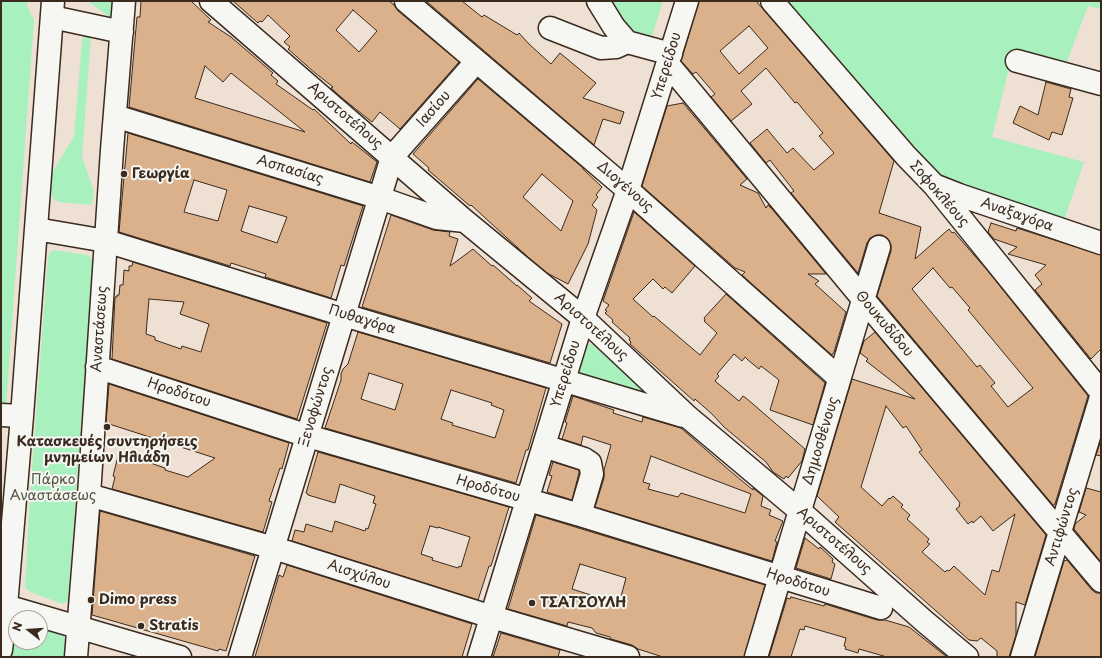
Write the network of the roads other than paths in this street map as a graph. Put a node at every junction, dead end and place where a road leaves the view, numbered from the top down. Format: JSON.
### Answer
{"nodes":[{"id":1,"x":124,"y":1,"type":"edge"},
{"id":2,"x":406,"y":1,"type":"edge"},
{"id":3,"x":598,"y":1,"type":"edge"},
{"id":4,"x":687,"y":1,"type":"edge"},
{"id":5,"x":772,"y":1,"type":"edge"},
{"id":6,"x":216,"y":3,"type":"edge"},
{"id":7,"x":53,"y":9,"type":"edge"},
{"id":8,"x":550,"y":28,"type":"dead end"},
{"id":9,"x":122,"y":32,"type":"junction"},
{"id":10,"x":626,"y":42,"type":"junction"},
{"id":11,"x":670,"y":59,"type":"junction"},
{"id":12,"x":1017,"y":61,"type":"dead end"},
{"id":13,"x":476,"y":62,"type":"junction"},
{"id":14,"x":1101,"y":84,"type":"edge"},
{"id":15,"x":114,"y":116,"type":"junction"},
{"id":16,"x":392,"y":157,"type":"junction"},
{"id":17,"x":934,"y":186,"type":"junction"},
{"id":18,"x":628,"y":190,"type":"junction"},
{"id":19,"x":380,"y":198,"type":"junction"},
{"id":20,"x":465,"y":221,"type":"junction"},
{"id":21,"x":36,"y":229,"type":"junction"},
{"id":22,"x":106,"y":242,"type":"junction"},
{"id":23,"x":1101,"y":243,"type":"edge"},
{"id":24,"x":879,"y":247,"type":"dead end"},
{"id":25,"x":863,"y":299,"type":"junction"},
{"id":26,"x":344,"y":315,"type":"junction"},
{"id":27,"x":583,"y":318,"type":"junction"},
{"id":28,"x":97,"y":366,"type":"junction"},
{"id":29,"x":840,"y":378,"type":"junction"},
{"id":30,"x":564,"y":380,"type":"junction"},
{"id":31,"x":1101,"y":392,"type":"edge"},
{"id":32,"x":1101,"y":397,"type":"edge"},
{"id":33,"x":1,"y":415,"type":"edge"},
{"id":34,"x":22,"y":416,"type":"junction"},
{"id":35,"x":688,"y":417,"type":"junction"},
{"id":36,"x":308,"y":436,"type":"junction"},
{"id":37,"x":544,"y":446,"type":"junction"},
{"id":38,"x":89,"y":495,"type":"junction"},
{"id":39,"x":526,"y":500,"type":"junction"},
{"id":40,"x":800,"y":511,"type":"junction"},
{"id":41,"x":580,"y":515,"type":"junction"},
{"id":42,"x":1060,"y":532,"type":"junction"},
{"id":43,"x":274,"y":548,"type":"junction"},
{"id":44,"x":780,"y":577,"type":"junction"},
{"id":45,"x":1101,"y":581,"type":"edge"},
{"id":46,"x":6,"y":606,"type":"junction"},
{"id":47,"x":881,"y":608,"type":"dead end"},
{"id":48,"x":492,"y":617,"type":"junction"},
{"id":49,"x":79,"y":627,"type":"junction"},
{"id":50,"x":1,"y":650,"type":"edge"},
{"id":51,"x":76,"y":657,"type":"edge"},
{"id":52,"x":180,"y":657,"type":"edge"},
{"id":53,"x":240,"y":657,"type":"edge"},
{"id":54,"x":479,"y":657,"type":"edge"},
{"id":55,"x":628,"y":657,"type":"edge"},
{"id":56,"x":756,"y":657,"type":"edge"},
{"id":57,"x":967,"y":657,"type":"edge"},
{"id":58,"x":1022,"y":657,"type":"edge"}],
"edges":[{"from":1,"to":9,"type":"street","name":"Αναστάσεως"},
{"from":2,"to":13,"type":"street","name":"Διογένους"},
{"from":3,"to":10,"type":"street"},
{"from":4,"to":11,"type":"street","name":"Υπερείδου"},
{"from":5,"to":17,"type":"street","name":"Σοφοκλέους"},
{"from":6,"to":16,"type":"street","name":"Αριστοτέλους"},
{"from":7,"to":9,"type":"street"},
{"from":7,"to":21,"type":"street"},
{"from":8,"to":10,"type":"street"},
{"from":9,"to":15,"type":"street","name":"Αναστάσεως"},
{"from":10,"to":11,"type":"street"},
{"from":11,"to":18,"type":"street","name":"Υπερείδου"},
{"from":11,"to":25,"type":"street","name":"Θουκυδίδου"},
{"from":12,"to":14,"type":"street"},
{"from":13,"to":16,"type":"street","name":"Ιασίου"},
{"from":13,"to":18,"type":"street","name":"Διογένους"},
{"from":15,"to":19,"type":"street","name":"Ασπασίας"},
{"from":15,"to":22,"type":"street","name":"Αναστάσεως"},
{"from":16,"to":19,"type":"street","name":"Ξενοφώντος"},
{"from":16,"to":20,"type":"street","name":"Αριστοτέλους"},
{"from":17,"to":23,"type":"street","name":"Αναξαγόρα"},
{"from":17,"to":31,"type":"street","name":"Σοφοκλέους"},
{"from":18,"to":27,"type":"street","name":"Υπερείδου"},
{"from":18,"to":29,"type":"street","name":"Διογένους"},
{"from":19,"to":20,"type":"street","name":"Ασπασίας"},
{"from":19,"to":26,"type":"street","name":"Ξενοφώντος"},
{"from":20,"to":27,"type":"street","name":"Αριστοτέλους"},
{"from":21,"to":22,"type":"street","name":"Πυθαγόρα"},
{"from":21,"to":34,"type":"street"},
{"from":22,"to":26,"type":"street","name":"Πυθαγόρα"},
{"from":22,"to":28,"type":"street","name":"Αναστάσεως"},
{"from":24,"to":25,"type":"street","name":"Δημοσθένους"},
{"from":25,"to":29,"type":"street","name":"Δημοσθένους"},
{"from":25,"to":42,"type":"street","name":"Θουκυδίδου"},
{"from":26,"to":30,"type":"street","name":"Πυθαγόρα"},
{"from":26,"to":36,"type":"street","name":"Ξενοφώντος"},
{"from":27,"to":30,"type":"street","name":"Υπερείδου"},
{"from":27,"to":35,"type":"street","name":"Αριστοτέλους"},
{"from":28,"to":36,"type":"street","name":"Ηροδότου"},
{"from":28,"to":38,"type":"street","name":"Αναστάσεως"},
{"from":29,"to":40,"type":"street","name":"Δημοσθένους"},
{"from":30,"to":35,"type":"street","name":"Πυθαγόρα"},
{"from":30,"to":37,"type":"street","name":"Υπερείδου"},
{"from":32,"to":42,"type":"street","name":"Αντιφώντος"},
{"from":33,"to":34,"type":"street"},
{"from":34,"to":46,"type":"street"},
{"from":35,"to":40,"type":"street","name":"Αριστοτέλους"},
{"from":36,"to":39,"type":"street","name":"Ηροδότου"},
{"from":36,"to":43,"type":"street","name":"Ξενοφώντος"},
{"from":37,"to":39,"type":"street","name":"Υπερείδου"},
{"from":37,"to":41,"type":"street"},
{"from":38,"to":43,"type":"street","name":"Αισχύλου"},
{"from":38,"to":49,"type":"street","name":"Αναστάσεως"},
{"from":39,"to":41,"type":"street","name":"Ηροδότου"},
{"from":39,"to":48,"type":"street","name":"Υπερείδου"},
{"from":40,"to":44,"type":"street","name":"Δημοσθένους"},
{"from":40,"to":57,"type":"street","name":"Αριστοτέλους"},
{"from":41,"to":44,"type":"street","name":"Ηροδότου"},
{"from":42,"to":45,"type":"street","name":"Θουκυδίδου"},
{"from":42,"to":58,"type":"street","name":"Αντιφώντος"},
{"from":43,"to":48,"type":"street","name":"Αισχύλου"},
{"from":43,"to":53,"type":"street","name":"Ξενοφώντος"},
{"from":44,"to":47,"type":"street","name":"Ηροδότου"},
{"from":44,"to":56,"type":"street","name":"Δημοσθένους"},
{"from":46,"to":49,"type":"street"},
{"from":46,"to":50,"type":"street"},
{"from":48,"to":54,"type":"street","name":"Υπερείδου"},
{"from":48,"to":55,"type":"street","name":"Αισχύλου"},
{"from":49,"to":51,"type":"street","name":"Αναστάσεως"},
{"from":49,"to":52,"type":"street"}]}
